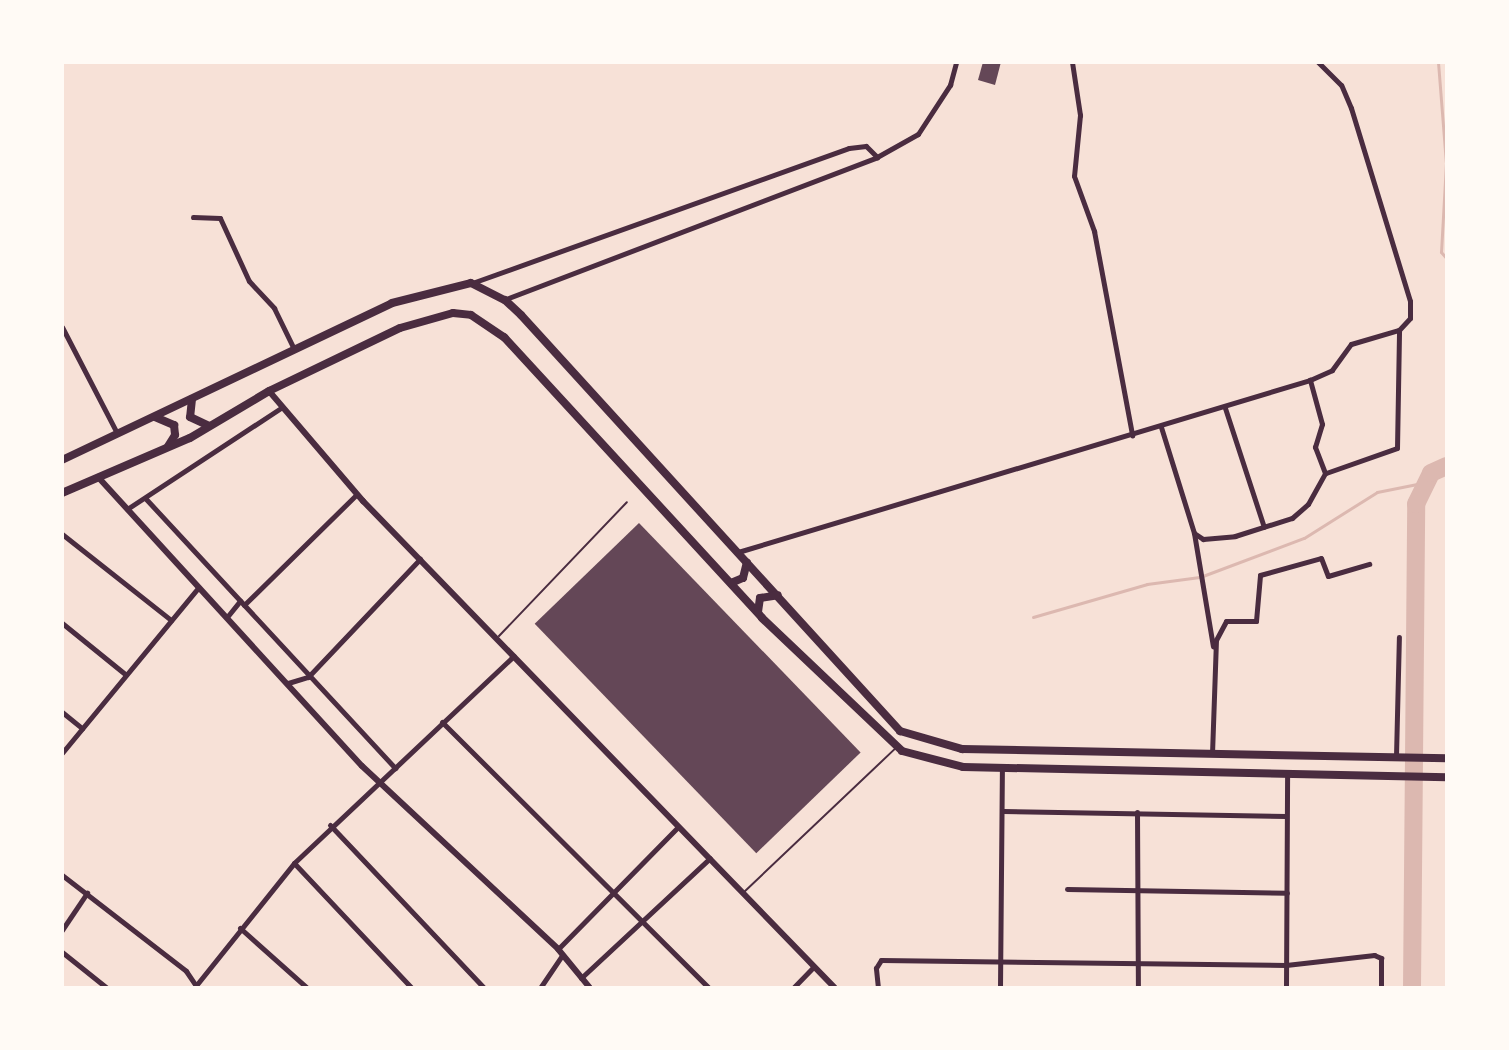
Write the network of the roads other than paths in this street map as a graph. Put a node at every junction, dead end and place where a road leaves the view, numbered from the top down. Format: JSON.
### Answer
{"nodes":[{"id":1,"x":956,"y":62,"type":"edge"},
{"id":2,"x":1072,"y":62,"type":"edge"},
{"id":3,"x":1318,"y":62,"type":"edge"},
{"id":4,"x":877,"y":157,"type":"junction"},
{"id":5,"x":193,"y":217,"type":"dead end"},
{"id":6,"x":471,"y":283,"type":"junction"},
{"id":7,"x":505,"y":300,"type":"junction"},
{"id":8,"x":62,"y":327,"type":"edge"},
{"id":9,"x":1399,"y":330,"type":"junction"},
{"id":10,"x":294,"y":349,"type":"junction"},
{"id":11,"x":1310,"y":380,"type":"junction"},
{"id":12,"x":269,"y":391,"type":"junction"},
{"id":13,"x":196,"y":396,"type":"junction"},
{"id":14,"x":281,"y":408,"type":"junction"},
{"id":15,"x":1225,"y":408,"type":"junction"},
{"id":16,"x":151,"y":419,"type":"junction"},
{"id":17,"x":213,"y":424,"type":"junction"},
{"id":18,"x":1161,"y":427,"type":"junction"},
{"id":19,"x":118,"y":434,"type":"junction"},
{"id":20,"x":1132,"y":435,"type":"junction"},
{"id":21,"x":167,"y":447,"type":"junction"},
{"id":22,"x":62,"y":460,"type":"edge"},
{"id":23,"x":1325,"y":473,"type":"junction"},
{"id":24,"x":98,"y":477,"type":"junction"},
{"id":25,"x":62,"y":493,"type":"edge"},
{"id":26,"x":357,"y":494,"type":"junction"},
{"id":27,"x":146,"y":499,"type":"junction"},
{"id":28,"x":627,"y":502,"type":"dead end"},
{"id":29,"x":127,"y":509,"type":"junction"},
{"id":30,"x":1264,"y":527,"type":"junction"},
{"id":31,"x":1194,"y":533,"type":"junction"},
{"id":32,"x":62,"y":534,"type":"edge"},
{"id":33,"x":738,"y":552,"type":"junction"},
{"id":34,"x":420,"y":559,"type":"junction"},
{"id":35,"x":747,"y":561,"type":"junction"},
{"id":36,"x":1369,"y":564,"type":"dead end"},
{"id":37,"x":731,"y":583,"type":"junction"},
{"id":38,"x":197,"y":589,"type":"junction"},
{"id":39,"x":778,"y":595,"type":"junction"},
{"id":40,"x":242,"y":603,"type":"junction"},
{"id":41,"x":758,"y":613,"type":"junction"},
{"id":42,"x":227,"y":617,"type":"junction"},
{"id":43,"x":171,"y":620,"type":"junction"},
{"id":44,"x":62,"y":623,"type":"edge"},
{"id":45,"x":499,"y":636,"type":"junction"},
{"id":46,"x":1399,"y":637,"type":"dead end"},
{"id":47,"x":1214,"y":651,"type":"junction"},
{"id":48,"x":514,"y":656,"type":"junction"},
{"id":49,"x":125,"y":674,"type":"junction"},
{"id":50,"x":308,"y":677,"type":"junction"},
{"id":51,"x":288,"y":683,"type":"junction"},
{"id":52,"x":62,"y":712,"type":"edge"},
{"id":53,"x":442,"y":722,"type":"junction"},
{"id":54,"x":82,"y":728,"type":"junction"},
{"id":55,"x":896,"y":748,"type":"junction"},
{"id":56,"x":62,"y":753,"type":"edge"},
{"id":57,"x":1115,"y":753,"type":"junction"},
{"id":58,"x":1212,"y":754,"type":"junction"},
{"id":59,"x":1398,"y":758,"type":"junction"},
{"id":60,"x":1447,"y":758,"type":"edge"},
{"id":61,"x":1002,"y":767,"type":"junction"},
{"id":62,"x":395,"y":768,"type":"junction"},
{"id":63,"x":1114,"y":771,"type":"junction"},
{"id":64,"x":1287,"y":775,"type":"junction"},
{"id":65,"x":1447,"y":777,"type":"edge"},
{"id":66,"x":378,"y":780,"type":"junction"},
{"id":67,"x":1003,"y":811,"type":"junction"},
{"id":68,"x":1137,"y":812,"type":"junction"},
{"id":69,"x":1286,"y":816,"type":"junction"},
{"id":70,"x":330,"y":825,"type":"junction"},
{"id":71,"x":677,"y":828,"type":"junction"},
{"id":72,"x":711,"y":858,"type":"junction"},
{"id":73,"x":294,"y":863,"type":"junction"},
{"id":74,"x":62,"y":875,"type":"edge"},
{"id":75,"x":1067,"y":889,"type":"dead end"},
{"id":76,"x":1137,"y":891,"type":"junction"},
{"id":77,"x":87,"y":893,"type":"junction"},
{"id":78,"x":1287,"y":893,"type":"junction"},
{"id":79,"x":612,"y":894,"type":"junction"},
{"id":80,"x":743,"y":894,"type":"junction"},
{"id":81,"x":643,"y":921,"type":"junction"},
{"id":82,"x":240,"y":928,"type":"junction"},
{"id":83,"x":62,"y":930,"type":"edge"},
{"id":84,"x":560,"y":951,"type":"junction"},
{"id":85,"x":62,"y":952,"type":"edge"},
{"id":86,"x":1000,"y":959,"type":"junction"},
{"id":87,"x":1137,"y":962,"type":"junction"},
{"id":88,"x":1286,"y":965,"type":"junction"},
{"id":89,"x":813,"y":967,"type":"junction"},
{"id":90,"x":581,"y":978,"type":"junction"},
{"id":91,"x":299,"y":980,"type":"junction"},
{"id":92,"x":195,"y":987,"type":"edge"},
{"id":93,"x":107,"y":988,"type":"edge"},
{"id":94,"x":293,"y":988,"type":"edge"},
{"id":95,"x":307,"y":988,"type":"edge"},
{"id":96,"x":412,"y":988,"type":"edge"},
{"id":97,"x":484,"y":988,"type":"edge"},
{"id":98,"x":540,"y":988,"type":"edge"},
{"id":99,"x":590,"y":988,"type":"edge"},
{"id":100,"x":709,"y":988,"type":"edge"},
{"id":101,"x":793,"y":988,"type":"edge"},
{"id":102,"x":835,"y":988,"type":"edge"},
{"id":103,"x":878,"y":988,"type":"edge"},
{"id":104,"x":1000,"y":988,"type":"edge"},
{"id":105,"x":1138,"y":988,"type":"edge"},
{"id":106,"x":1286,"y":988,"type":"edge"},
{"id":107,"x":1381,"y":988,"type":"edge"}],
"edges":[{"from":1,"to":4,"type":"street"},
{"from":2,"to":20,"type":"street"},
{"from":3,"to":9,"type":"street"},
{"from":4,"to":6,"type":"street"},
{"from":4,"to":7,"type":"street"},
{"from":5,"to":10,"type":"street"},
{"from":6,"to":7,"type":"highway"},
{"from":6,"to":10,"type":"highway"},
{"from":7,"to":33,"type":"highway"},
{"from":8,"to":19,"type":"street"},
{"from":9,"to":11,"type":"street"},
{"from":9,"to":23,"type":"street"},
{"from":10,"to":13,"type":"highway"},
{"from":11,"to":15,"type":"street"},
{"from":11,"to":23,"type":"street"},
{"from":12,"to":14,"type":"street"},
{"from":12,"to":17,"type":"highway"},
{"from":12,"to":37,"type":"highway"},
{"from":13,"to":16,"type":"highway"},
{"from":13,"to":17,"type":"highway"},
{"from":14,"to":26,"type":"street"},
{"from":14,"to":27,"type":"street"},
{"from":15,"to":18,"type":"street"},
{"from":15,"to":30,"type":"street"},
{"from":16,"to":19,"type":"highway"},
{"from":16,"to":21,"type":"highway"},
{"from":17,"to":21,"type":"highway"},
{"from":18,"to":20,"type":"street"},
{"from":18,"to":31,"type":"street"},
{"from":19,"to":22,"type":"highway"},
{"from":20,"to":33,"type":"street"},
{"from":21,"to":24,"type":"highway"},
{"from":23,"to":30,"type":"street"},
{"from":24,"to":25,"type":"highway"},
{"from":24,"to":29,"type":"street"},
{"from":26,"to":34,"type":"street"},
{"from":26,"to":40,"type":"street"},
{"from":27,"to":29,"type":"street"},
{"from":27,"to":40,"type":"street"},
{"from":28,"to":45,"type":"lane"},
{"from":29,"to":38,"type":"street"},
{"from":30,"to":31,"type":"street"},
{"from":31,"to":47,"type":"street"},
{"from":32,"to":43,"type":"street"},
{"from":33,"to":35,"type":"highway"},
{"from":34,"to":45,"type":"street"},
{"from":34,"to":50,"type":"street"},
{"from":35,"to":37,"type":"highway"},
{"from":35,"to":39,"type":"highway"},
{"from":36,"to":47,"type":"street"},
{"from":37,"to":41,"type":"highway"},
{"from":38,"to":42,"type":"street"},
{"from":38,"to":43,"type":"street"},
{"from":39,"to":41,"type":"highway"},
{"from":39,"to":57,"type":"highway"},
{"from":40,"to":42,"type":"street"},
{"from":40,"to":50,"type":"street"},
{"from":41,"to":55,"type":"highway"},
{"from":42,"to":51,"type":"street"},
{"from":43,"to":49,"type":"street"},
{"from":44,"to":49,"type":"street"},
{"from":45,"to":48,"type":"street"},
{"from":46,"to":59,"type":"street"},
{"from":47,"to":58,"type":"street"},
{"from":48,"to":53,"type":"street"},
{"from":48,"to":71,"type":"street"},
{"from":49,"to":54,"type":"street"},
{"from":50,"to":51,"type":"street"},
{"from":50,"to":62,"type":"street"},
{"from":51,"to":66,"type":"street"},
{"from":52,"to":54,"type":"street"},
{"from":53,"to":62,"type":"street"},
{"from":53,"to":79,"type":"street"},
{"from":54,"to":56,"type":"street"},
{"from":55,"to":61,"type":"highway"},
{"from":55,"to":80,"type":"lane"},
{"from":57,"to":58,"type":"highway"},
{"from":57,"to":63,"type":"highway"},
{"from":58,"to":59,"type":"highway"},
{"from":59,"to":60,"type":"highway"},
{"from":61,"to":63,"type":"highway"},
{"from":61,"to":67,"type":"street"},
{"from":62,"to":66,"type":"street"},
{"from":63,"to":64,"type":"highway"},
{"from":64,"to":65,"type":"highway"},
{"from":64,"to":69,"type":"street"},
{"from":66,"to":70,"type":"street"},
{"from":66,"to":84,"type":"street"},
{"from":67,"to":68,"type":"street"},
{"from":67,"to":86,"type":"street"},
{"from":68,"to":69,"type":"street"},
{"from":68,"to":76,"type":"street"},
{"from":69,"to":78,"type":"street"},
{"from":70,"to":73,"type":"street"},
{"from":70,"to":97,"type":"street"},
{"from":71,"to":72,"type":"street"},
{"from":71,"to":79,"type":"street"},
{"from":72,"to":80,"type":"street"},
{"from":72,"to":81,"type":"street"},
{"from":73,"to":82,"type":"street"},
{"from":73,"to":96,"type":"street"},
{"from":74,"to":77,"type":"street"},
{"from":75,"to":76,"type":"street"},
{"from":76,"to":78,"type":"street"},
{"from":76,"to":87,"type":"street"},
{"from":77,"to":83,"type":"street"},
{"from":77,"to":92,"type":"street"},
{"from":78,"to":88,"type":"street"},
{"from":79,"to":81,"type":"street"},
{"from":79,"to":84,"type":"street"},
{"from":80,"to":89,"type":"street"},
{"from":81,"to":90,"type":"street"},
{"from":81,"to":100,"type":"street"},
{"from":82,"to":91,"type":"street"},
{"from":82,"to":92,"type":"street"},
{"from":84,"to":90,"type":"street"},
{"from":84,"to":98,"type":"street"},
{"from":85,"to":93,"type":"street"},
{"from":86,"to":87,"type":"street"},
{"from":86,"to":103,"type":"street"},
{"from":86,"to":104,"type":"street"},
{"from":87,"to":88,"type":"street"},
{"from":87,"to":105,"type":"street"},
{"from":88,"to":106,"type":"street"},
{"from":88,"to":107,"type":"street"},
{"from":89,"to":101,"type":"street"},
{"from":89,"to":102,"type":"street"},
{"from":90,"to":99,"type":"street"},
{"from":91,"to":94,"type":"street"},
{"from":91,"to":95,"type":"street"}]}
